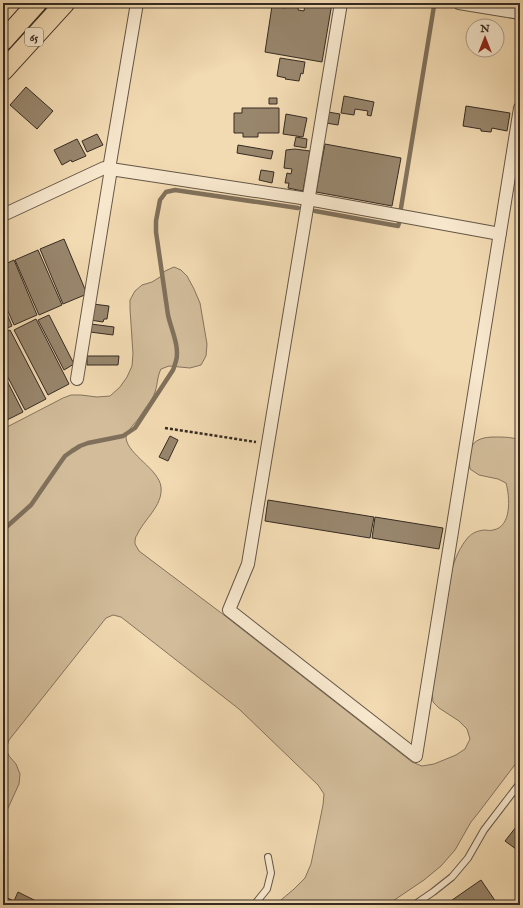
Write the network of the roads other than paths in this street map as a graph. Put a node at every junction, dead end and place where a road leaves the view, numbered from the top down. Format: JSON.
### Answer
{"nodes":[{"id":1,"x":37,"y":3,"type":"edge"},
{"id":2,"x":65,"y":3,"type":"edge"},
{"id":3,"x":136,"y":3,"type":"edge"},
{"id":4,"x":341,"y":3,"type":"edge"},
{"id":5,"x":459,"y":3,"type":"edge"},
{"id":6,"x":520,"y":13,"type":"edge"},
{"id":7,"x":3,"y":41,"type":"edge"},
{"id":8,"x":3,"y":71,"type":"edge"},
{"id":9,"x":520,"y":108,"type":"edge"},
{"id":10,"x":110,"y":169,"type":"junction"},
{"id":11,"x":308,"y":199,"type":"junction"},
{"id":12,"x":3,"y":215,"type":"edge"},
{"id":13,"x":500,"y":234,"type":"junction"},
{"id":14,"x":77,"y":379,"type":"dead end"},
{"id":15,"x":520,"y":783,"type":"edge"},
{"id":16,"x":268,"y":857,"type":"dead end"},
{"id":17,"x":254,"y":905,"type":"edge"},
{"id":18,"x":414,"y":905,"type":"edge"}],
"edges":[{"from":1,"to":7,"type":"main road","number":"65"},
{"from":2,"to":8,"type":"main road","number":"65"},
{"from":3,"to":10,"type":"street"},
{"from":4,"to":11,"type":"street"},
{"from":5,"to":6,"type":"street"},
{"from":9,"to":13,"type":"street"},
{"from":10,"to":11,"type":"street"},
{"from":10,"to":12,"type":"street"},
{"from":10,"to":14,"type":"street"},
{"from":11,"to":13,"type":"street"},
{"from":11,"to":13,"type":"street"},
{"from":15,"to":18,"type":"lane"},
{"from":16,"to":17,"type":"lane"}]}
